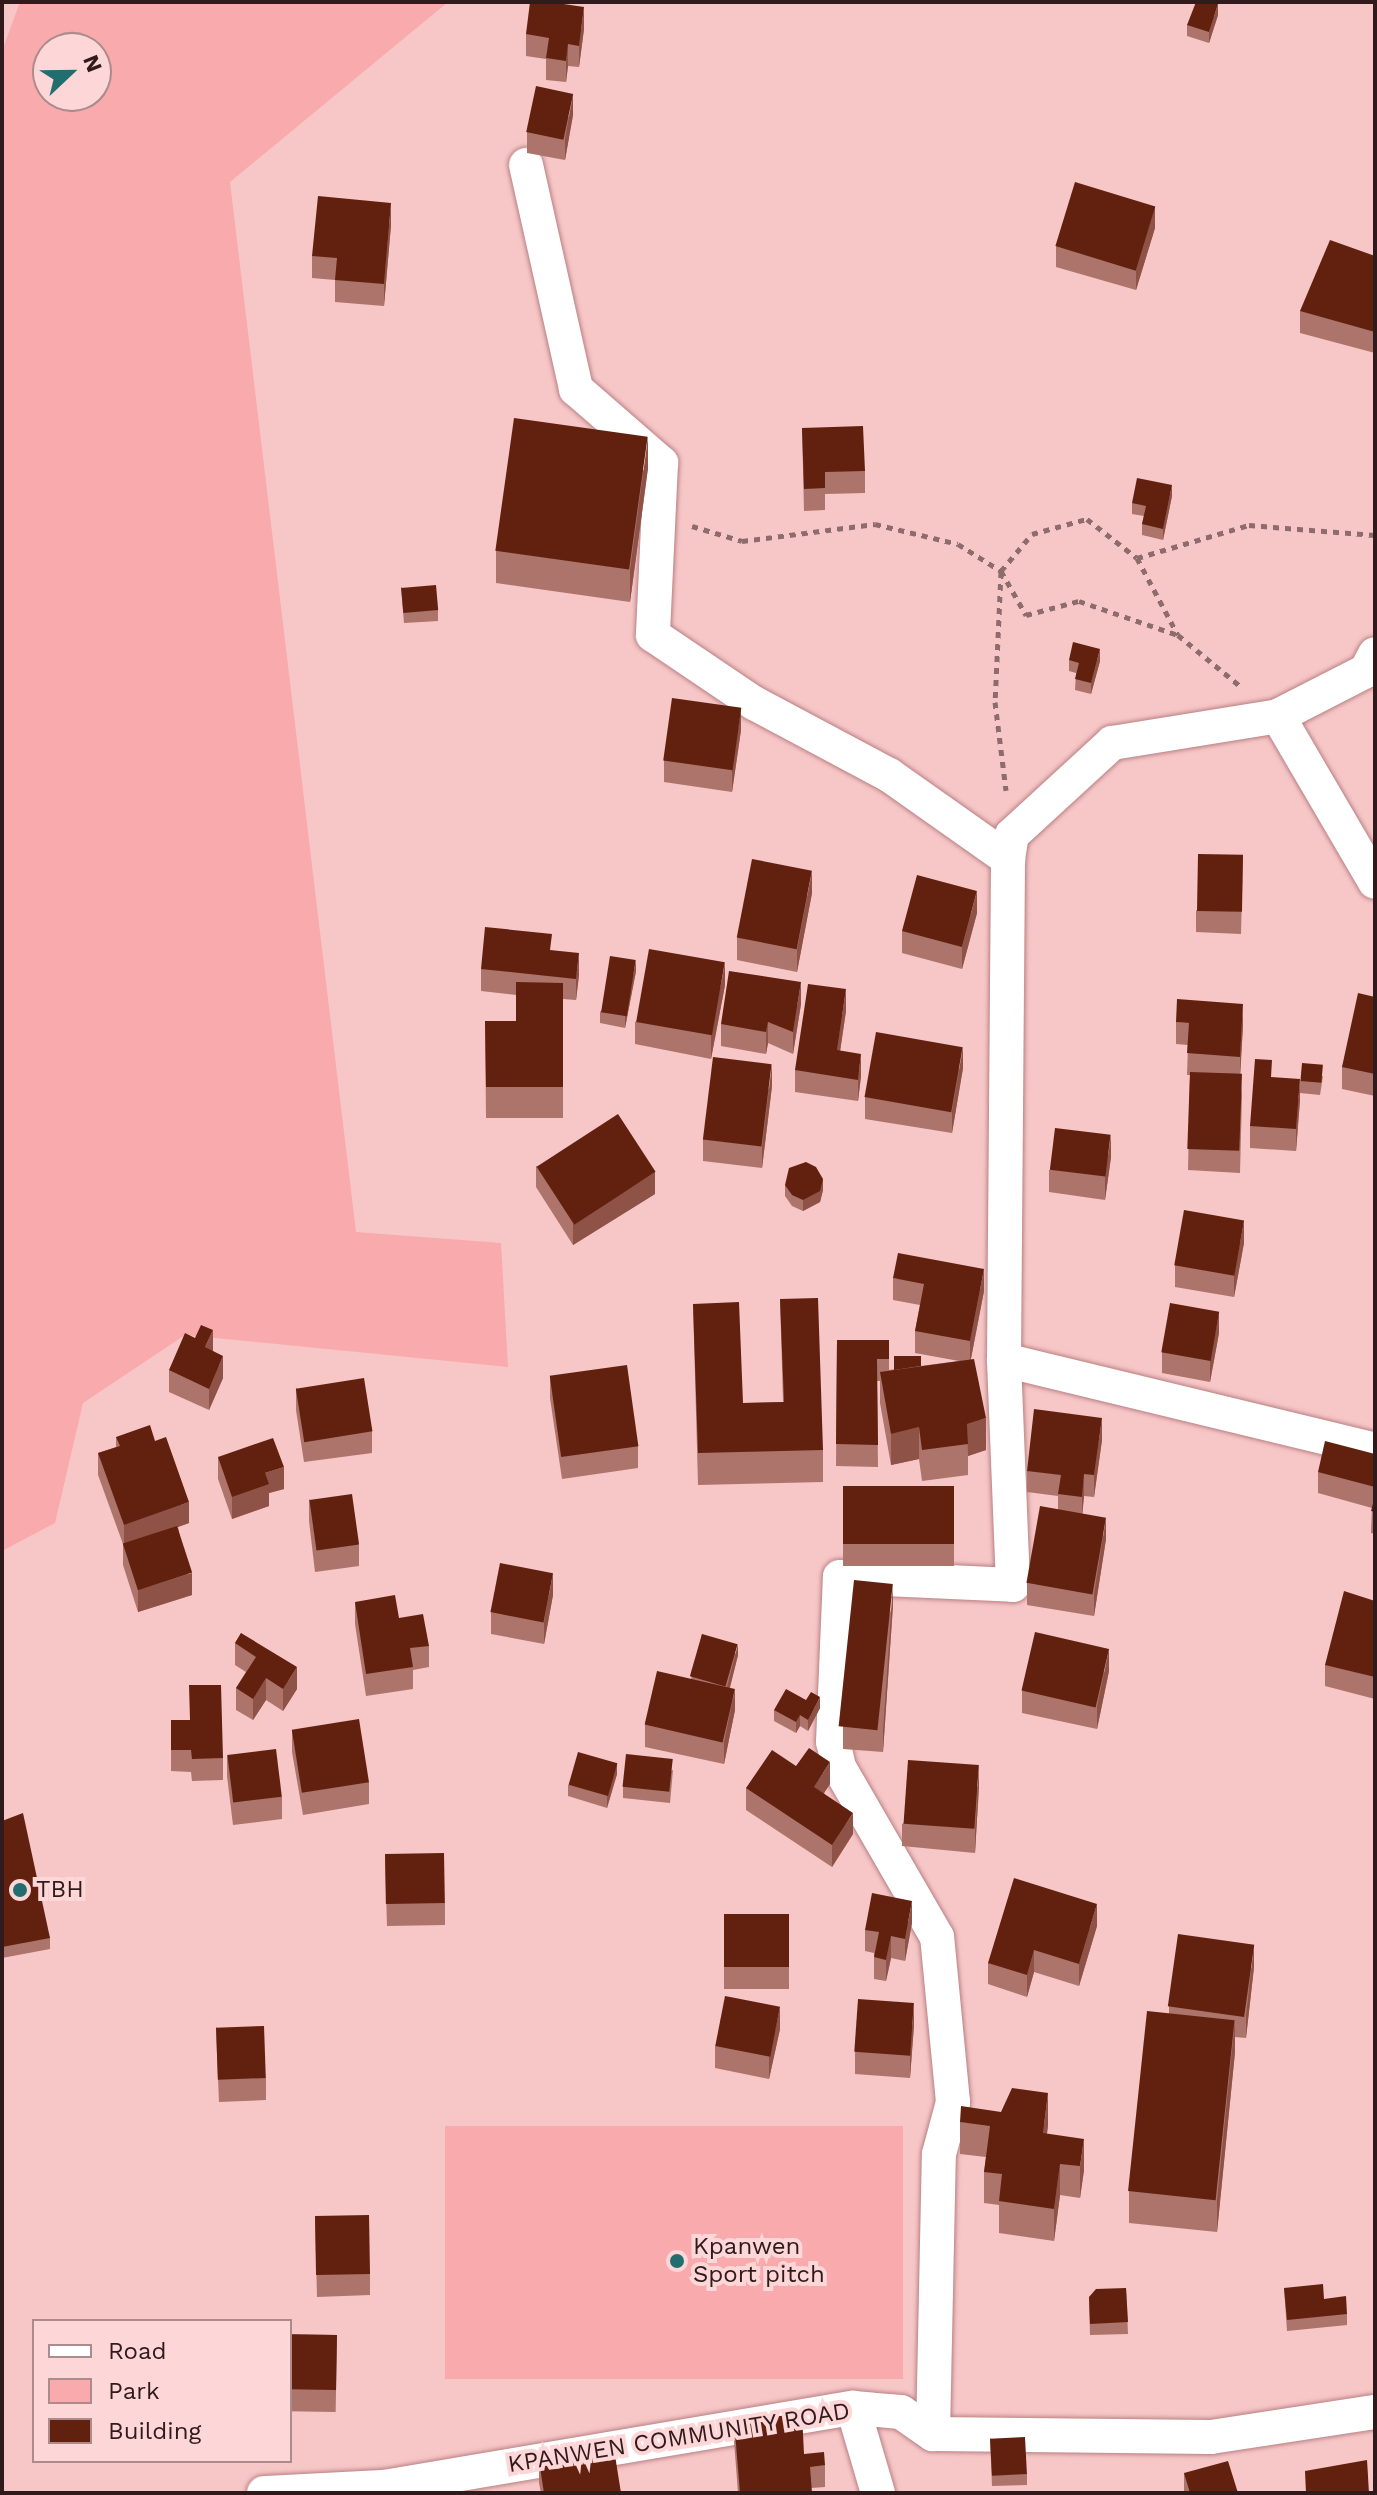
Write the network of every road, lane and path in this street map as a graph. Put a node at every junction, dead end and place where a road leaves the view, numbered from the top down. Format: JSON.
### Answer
{"nodes":[{"id":1,"x":526,"y":165,"type":"dead end"},
{"id":2,"x":658,"y":515,"type":"junction"},
{"id":3,"x":1375,"y":535,"type":"edge"},
{"id":4,"x":1137,"y":558,"type":"junction"},
{"id":5,"x":1001,"y":571,"type":"junction"},
{"id":6,"x":1178,"y":635,"type":"junction"},
{"id":7,"x":1375,"y":654,"type":"edge"},
{"id":8,"x":1278,"y":716,"type":"junction"},
{"id":9,"x":1010,"y":847,"type":"junction"},
{"id":10,"x":1375,"y":882,"type":"edge"},
{"id":11,"x":1004,"y":1360,"type":"junction"},
{"id":12,"x":1375,"y":1450,"type":"edge"},
{"id":13,"x":853,"y":2408,"type":"junction"},
{"id":14,"x":1375,"y":2412,"type":"edge"},
{"id":15,"x":933,"y":2434,"type":"junction"},
{"id":16,"x":264,"y":2493,"type":"edge"},
{"id":17,"x":878,"y":2493,"type":"edge"}],
"edges":[{"from":1,"to":2,"type":"street"},
{"from":2,"to":5,"type":"path"},
{"from":2,"to":9,"type":"street"},
{"from":3,"to":4,"type":"path"},
{"from":4,"to":5,"type":"path"},
{"from":4,"to":6,"type":"path"},
{"from":5,"to":6,"type":"path"},
{"from":5,"to":9,"type":"path"},
{"from":6,"to":8,"type":"path"},
{"from":7,"to":8,"type":"street"},
{"from":8,"to":9,"type":"street"},
{"from":8,"to":10,"type":"street"},
{"from":9,"to":11,"type":"street"},
{"from":11,"to":12,"type":"street"},
{"from":11,"to":15,"type":"street"},
{"from":13,"to":15,"type":"street","name":"KPANWEN COMMUNITY ROAD"},
{"from":13,"to":16,"type":"street","name":"KPANWEN COMMUNITY ROAD"},
{"from":13,"to":17,"type":"street"},
{"from":14,"to":15,"type":"street"}]}
